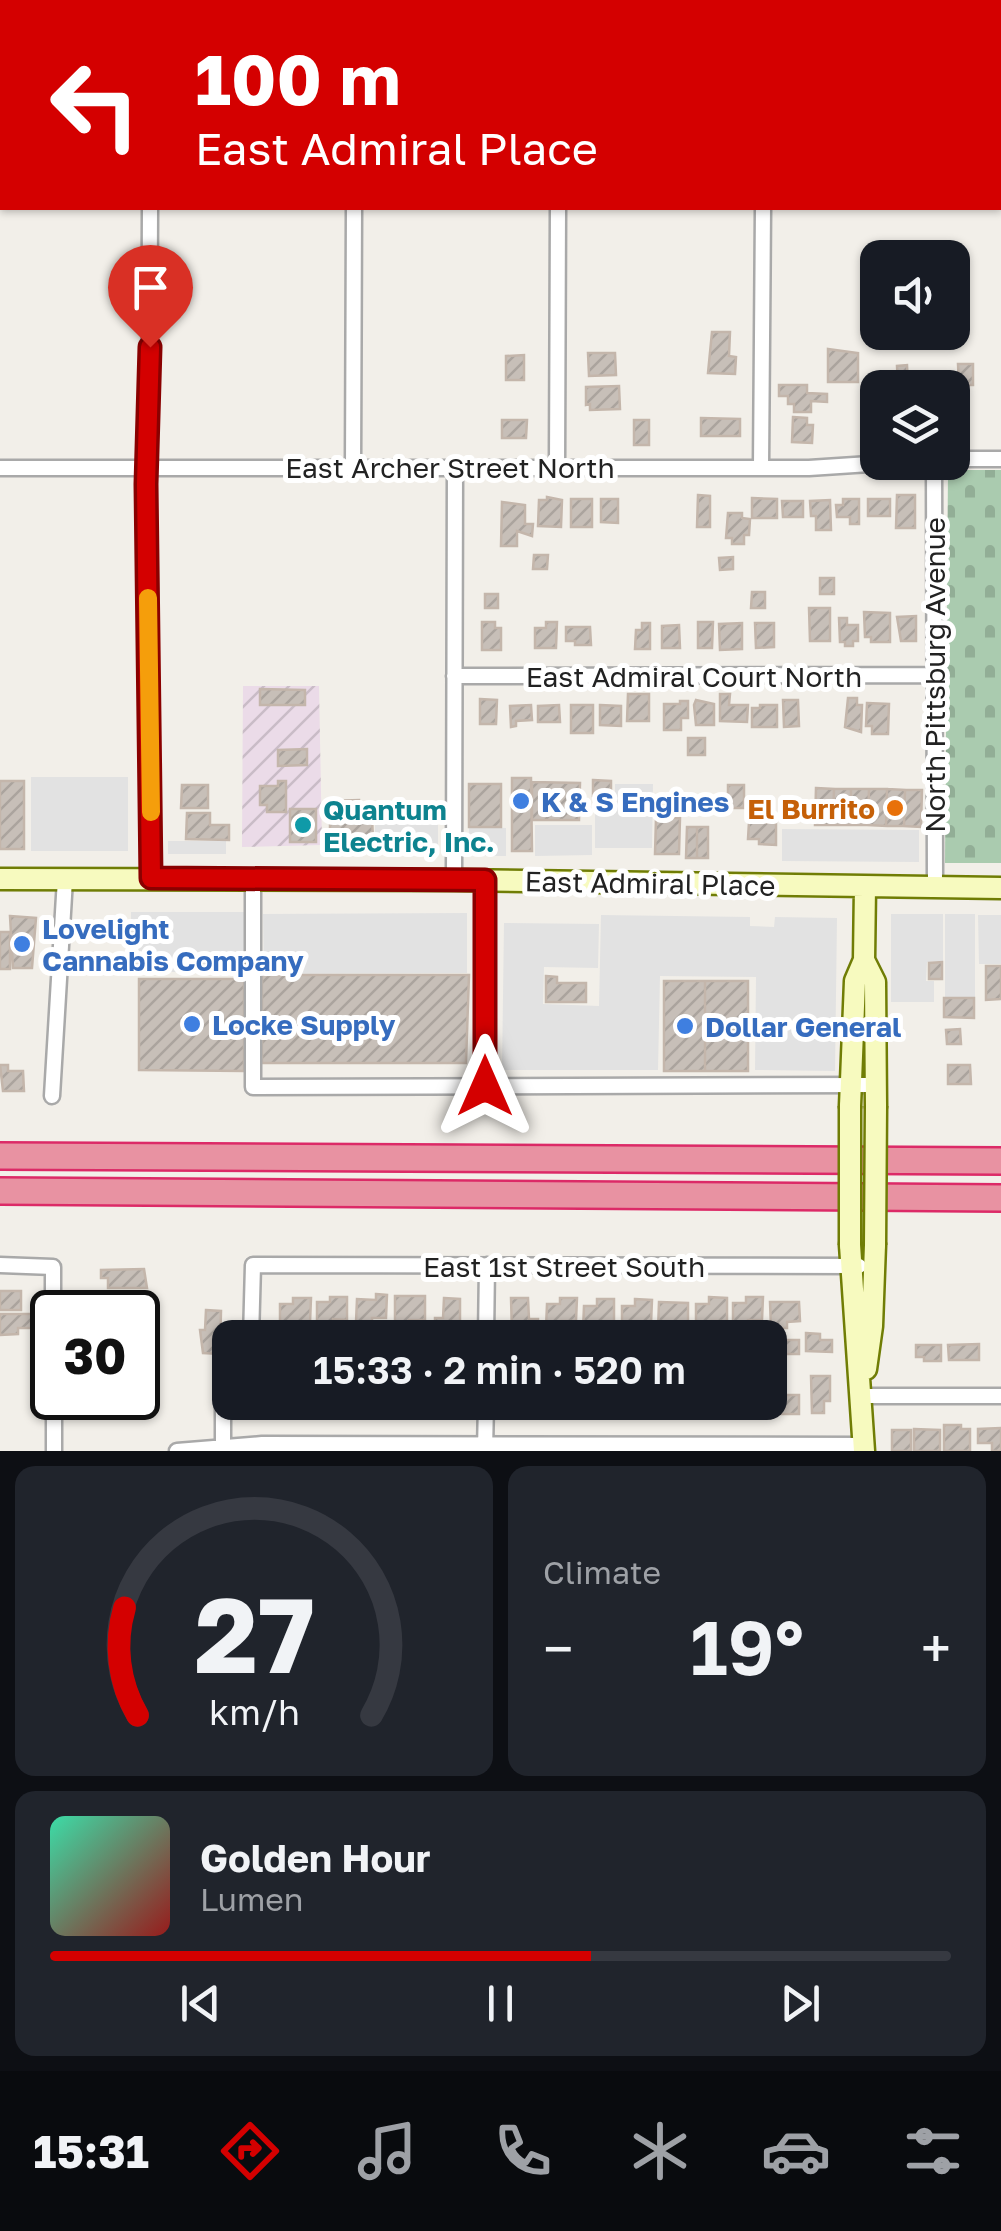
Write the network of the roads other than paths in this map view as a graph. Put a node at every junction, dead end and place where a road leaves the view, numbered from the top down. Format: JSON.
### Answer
{"nodes":[{"id":1,"x":150,"y":210,"type":"edge"},
{"id":2,"x":354,"y":210,"type":"edge"},
{"id":3,"x":558,"y":210,"type":"edge"},
{"id":4,"x":762,"y":210,"type":"edge"},
{"id":5,"x":970,"y":459,"type":"edge"},
{"id":6,"x":1001,"y":459,"type":"edge"},
{"id":7,"x":860,"y":463,"type":"edge"},
{"id":8,"x":456,"y":467,"type":"junction"},
{"id":9,"x":557,"y":467,"type":"junction"},
{"id":10,"x":761,"y":467,"type":"junction"},
{"id":11,"x":0,"y":468,"type":"edge"},
{"id":12,"x":148,"y":468,"type":"junction"},
{"id":13,"x":352,"y":468,"type":"junction"},
{"id":14,"x":934,"y":480,"type":"edge"},
{"id":15,"x":454,"y":676,"type":"junction"},
{"id":16,"x":934,"y":676,"type":"junction"},
{"id":17,"x":151,"y":878,"type":"junction"},
{"id":18,"x":0,"y":879,"type":"edge"},
{"id":19,"x":253,"y":879,"type":"junction"},
{"id":20,"x":65,"y":880,"type":"junction"},
{"id":21,"x":454,"y":880,"type":"junction"},
{"id":22,"x":485,"y":880,"type":"junction"},
{"id":23,"x":865,"y":887,"type":"junction"},
{"id":24,"x":935,"y":888,"type":"junction"},
{"id":25,"x":1001,"y":888,"type":"edge"},
{"id":26,"x":864,"y":960,"type":"junction"},
{"id":27,"x":485,"y":1086,"type":"junction"},
{"id":28,"x":52,"y":1096,"type":"dead end"},
{"id":29,"x":850,"y":1096,"type":"junction"},
{"id":30,"x":876,"y":1096,"type":"junction"},
{"id":31,"x":0,"y":1156,"type":"edge"},
{"id":32,"x":1001,"y":1161,"type":"edge"},
{"id":33,"x":0,"y":1191,"type":"edge"},
{"id":34,"x":1001,"y":1198,"type":"edge"},
{"id":35,"x":850,"y":1255,"type":"junction"},
{"id":36,"x":875,"y":1256,"type":"junction"},
{"id":37,"x":0,"y":1264,"type":"edge"},
{"id":38,"x":487,"y":1266,"type":"junction"},
{"id":39,"x":53,"y":1290,"type":"edge"},
{"id":40,"x":251,"y":1320,"type":"edge"},
{"id":41,"x":486,"y":1320,"type":"edge"},
{"id":42,"x":862,"y":1396,"type":"junction"},
{"id":43,"x":1001,"y":1396,"type":"edge"},
{"id":44,"x":54,"y":1420,"type":"edge"},
{"id":45,"x":223,"y":1420,"type":"edge"},
{"id":46,"x":486,"y":1420,"type":"edge"},
{"id":47,"x":223,"y":1446,"type":"junction"},
{"id":48,"x":486,"y":1448,"type":"edge"},
{"id":49,"x":864,"y":1448,"type":"edge"},
{"id":50,"x":54,"y":1451,"type":"edge"},
{"id":51,"x":177,"y":1451,"type":"edge"}],
"edges":[{"from":1,"to":12,"type":"street"},
{"from":2,"to":13,"type":"street"},
{"from":3,"to":9,"type":"street"},
{"from":4,"to":10,"type":"street"},
{"from":5,"to":6,"type":"street"},
{"from":7,"to":10,"type":"street","name":"East Archer Street North"},
{"from":8,"to":9,"type":"street","name":"East Archer Street North"},
{"from":8,"to":13,"type":"street","name":"East Archer Street North"},
{"from":8,"to":15,"type":"street"},
{"from":9,"to":10,"type":"street","name":"East Archer Street North"},
{"from":11,"to":12,"type":"street","name":"East Archer Street North"},
{"from":12,"to":13,"type":"street","name":"East Archer Street North"},
{"from":12,"to":17,"type":"street"},
{"from":14,"to":16,"type":"street","name":"North Pittsburg Avenue"},
{"from":15,"to":16,"type":"street","name":"East Admiral Court North"},
{"from":15,"to":21,"type":"street"},
{"from":16,"to":24,"type":"street","name":"North Pittsburg Avenue"},
{"from":17,"to":19,"type":"main road","name":"East Admiral Place"},
{"from":17,"to":20,"type":"main road","name":"East Admiral Place"},
{"from":18,"to":20,"type":"main road","name":"East Admiral Place"},
{"from":19,"to":21,"type":"main road","name":"East Admiral Place"},
{"from":19,"to":27,"type":"street"},
{"from":20,"to":28,"type":"street"},
{"from":21,"to":22,"type":"main road","name":"East Admiral Place"},
{"from":22,"to":23,"type":"main road","name":"East Admiral Place"},
{"from":22,"to":27,"type":"street"},
{"from":23,"to":24,"type":"main road","name":"East Admiral Place"},
{"from":23,"to":26,"type":"main road"},
{"from":24,"to":25,"type":"main road","name":"East Admiral Place"},
{"from":26,"to":29,"type":"main road"},
{"from":26,"to":30,"type":"main road"},
{"from":27,"to":29,"type":"street"},
{"from":29,"to":30,"type":"street"},
{"from":29,"to":35,"type":"main road","bridge":true},
{"from":30,"to":36,"type":"main road","bridge":true},
{"from":31,"to":32,"type":"highway"},
{"from":33,"to":34,"type":"highway"},
{"from":35,"to":36,"type":"street","name":"East 1st Street South"},
{"from":35,"to":38,"type":"street","name":"East 1st Street South"},
{"from":35,"to":42,"type":"main road"},
{"from":36,"to":42,"type":"main road"},
{"from":37,"to":39,"type":"street"},
{"from":38,"to":40,"type":"street","name":"East 1st Street South"},
{"from":38,"to":41,"type":"street"},
{"from":42,"to":43,"type":"street"},
{"from":42,"to":49,"type":"main road"},
{"from":44,"to":50,"type":"street"},
{"from":45,"to":47,"type":"street"},
{"from":46,"to":48,"type":"street"},
{"from":47,"to":48,"type":"street"},
{"from":47,"to":51,"type":"street"},
{"from":48,"to":49,"type":"street"}]}
